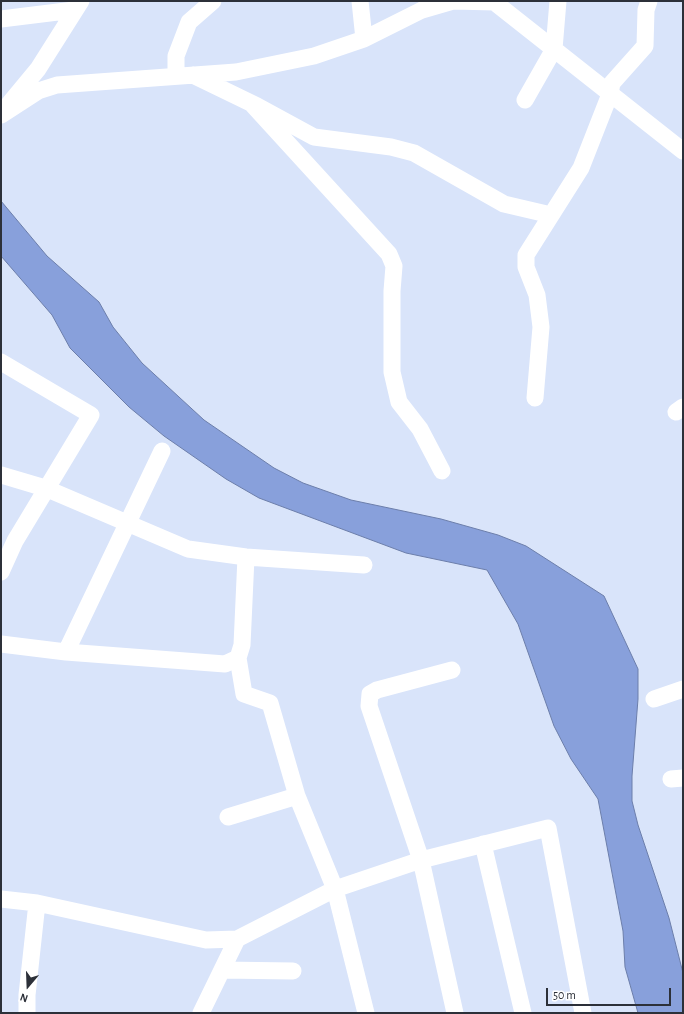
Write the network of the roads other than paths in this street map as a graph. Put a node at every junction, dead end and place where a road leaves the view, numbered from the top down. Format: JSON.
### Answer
{"nodes":[{"id":1,"x":213,"y":1,"type":"edge"},
{"id":2,"x":360,"y":1,"type":"edge"},
{"id":3,"x":558,"y":1,"type":"edge"},
{"id":4,"x":649,"y":1,"type":"edge"},
{"id":5,"x":494,"y":2,"type":"edge"},
{"id":6,"x":77,"y":5,"type":"edge"},
{"id":7,"x":1,"y":19,"type":"edge"},
{"id":8,"x":364,"y":39,"type":"junction"},
{"id":9,"x":554,"y":50,"type":"junction"},
{"id":10,"x":194,"y":75,"type":"junction"},
{"id":11,"x":176,"y":76,"type":"junction"},
{"id":12,"x":610,"y":94,"type":"junction"},
{"id":13,"x":525,"y":100,"type":"dead end"},
{"id":14,"x":251,"y":103,"type":"junction"},
{"id":15,"x":1,"y":115,"type":"edge"},
{"id":16,"x":683,"y":151,"type":"edge"},
{"id":17,"x":551,"y":215,"type":"junction"},
{"id":18,"x":1,"y":362,"type":"edge"},
{"id":19,"x":535,"y":398,"type":"dead end"},
{"id":20,"x":162,"y":451,"type":"dead end"},
{"id":21,"x":442,"y":471,"type":"dead end"},
{"id":22,"x":1,"y":475,"type":"edge"},
{"id":23,"x":45,"y":488,"type":"junction"},
{"id":24,"x":128,"y":523,"type":"junction"},
{"id":25,"x":246,"y":557,"type":"junction"},
{"id":26,"x":364,"y":565,"type":"dead end"},
{"id":27,"x":1,"y":572,"type":"edge"},
{"id":28,"x":1,"y":644,"type":"edge"},
{"id":29,"x":66,"y":652,"type":"junction"},
{"id":30,"x":238,"y":658,"type":"junction"},
{"id":31,"x":452,"y":670,"type":"dead end"},
{"id":32,"x":683,"y":689,"type":"edge"},
{"id":33,"x":654,"y":698,"type":"dead end"},
{"id":34,"x":297,"y":796,"type":"junction"},
{"id":35,"x":228,"y":817,"type":"dead end"},
{"id":36,"x":483,"y":844,"type":"junction"},
{"id":37,"x":421,"y":860,"type":"junction"},
{"id":38,"x":335,"y":889,"type":"junction"},
{"id":39,"x":1,"y":899,"type":"edge"},
{"id":40,"x":37,"y":903,"type":"junction"},
{"id":41,"x":237,"y":939,"type":"junction"},
{"id":42,"x":222,"y":970,"type":"junction"},
{"id":43,"x":293,"y":971,"type":"dead end"},
{"id":44,"x":27,"y":1013,"type":"edge"},
{"id":45,"x":201,"y":1013,"type":"edge"},
{"id":46,"x":366,"y":1013,"type":"edge"},
{"id":47,"x":455,"y":1013,"type":"edge"},
{"id":48,"x":523,"y":1013,"type":"edge"},
{"id":49,"x":583,"y":1013,"type":"edge"}],
"edges":[{"from":1,"to":11,"type":"street"},
{"from":2,"to":8,"type":"street"},
{"from":3,"to":9,"type":"street"},
{"from":4,"to":12,"type":"street"},
{"from":5,"to":8,"type":"street"},
{"from":5,"to":9,"type":"street"},
{"from":6,"to":7,"type":"street"},
{"from":6,"to":15,"type":"street"},
{"from":8,"to":10,"type":"street"},
{"from":9,"to":12,"type":"street"},
{"from":9,"to":13,"type":"street"},
{"from":10,"to":11,"type":"street"},
{"from":10,"to":14,"type":"street"},
{"from":11,"to":15,"type":"street"},
{"from":12,"to":16,"type":"street"},
{"from":12,"to":17,"type":"street"},
{"from":14,"to":17,"type":"street"},
{"from":14,"to":21,"type":"street"},
{"from":17,"to":19,"type":"street"},
{"from":18,"to":23,"type":"street"},
{"from":20,"to":24,"type":"street"},
{"from":22,"to":23,"type":"street"},
{"from":23,"to":24,"type":"street"},
{"from":23,"to":27,"type":"street"},
{"from":24,"to":25,"type":"street"},
{"from":24,"to":29,"type":"street"},
{"from":25,"to":26,"type":"street"},
{"from":25,"to":30,"type":"street"},
{"from":28,"to":29,"type":"street"},
{"from":29,"to":30,"type":"street"},
{"from":30,"to":34,"type":"street"},
{"from":31,"to":37,"type":"street"},
{"from":32,"to":33,"type":"street"},
{"from":34,"to":35,"type":"street"},
{"from":34,"to":38,"type":"street"},
{"from":36,"to":37,"type":"street"},
{"from":36,"to":48,"type":"street"},
{"from":36,"to":49,"type":"street"},
{"from":37,"to":38,"type":"street"},
{"from":37,"to":47,"type":"street"},
{"from":38,"to":41,"type":"street"},
{"from":38,"to":46,"type":"street"},
{"from":39,"to":40,"type":"street"},
{"from":40,"to":41,"type":"street"},
{"from":40,"to":44,"type":"street"},
{"from":41,"to":42,"type":"street"},
{"from":42,"to":43,"type":"street"},
{"from":42,"to":45,"type":"street"}]}
